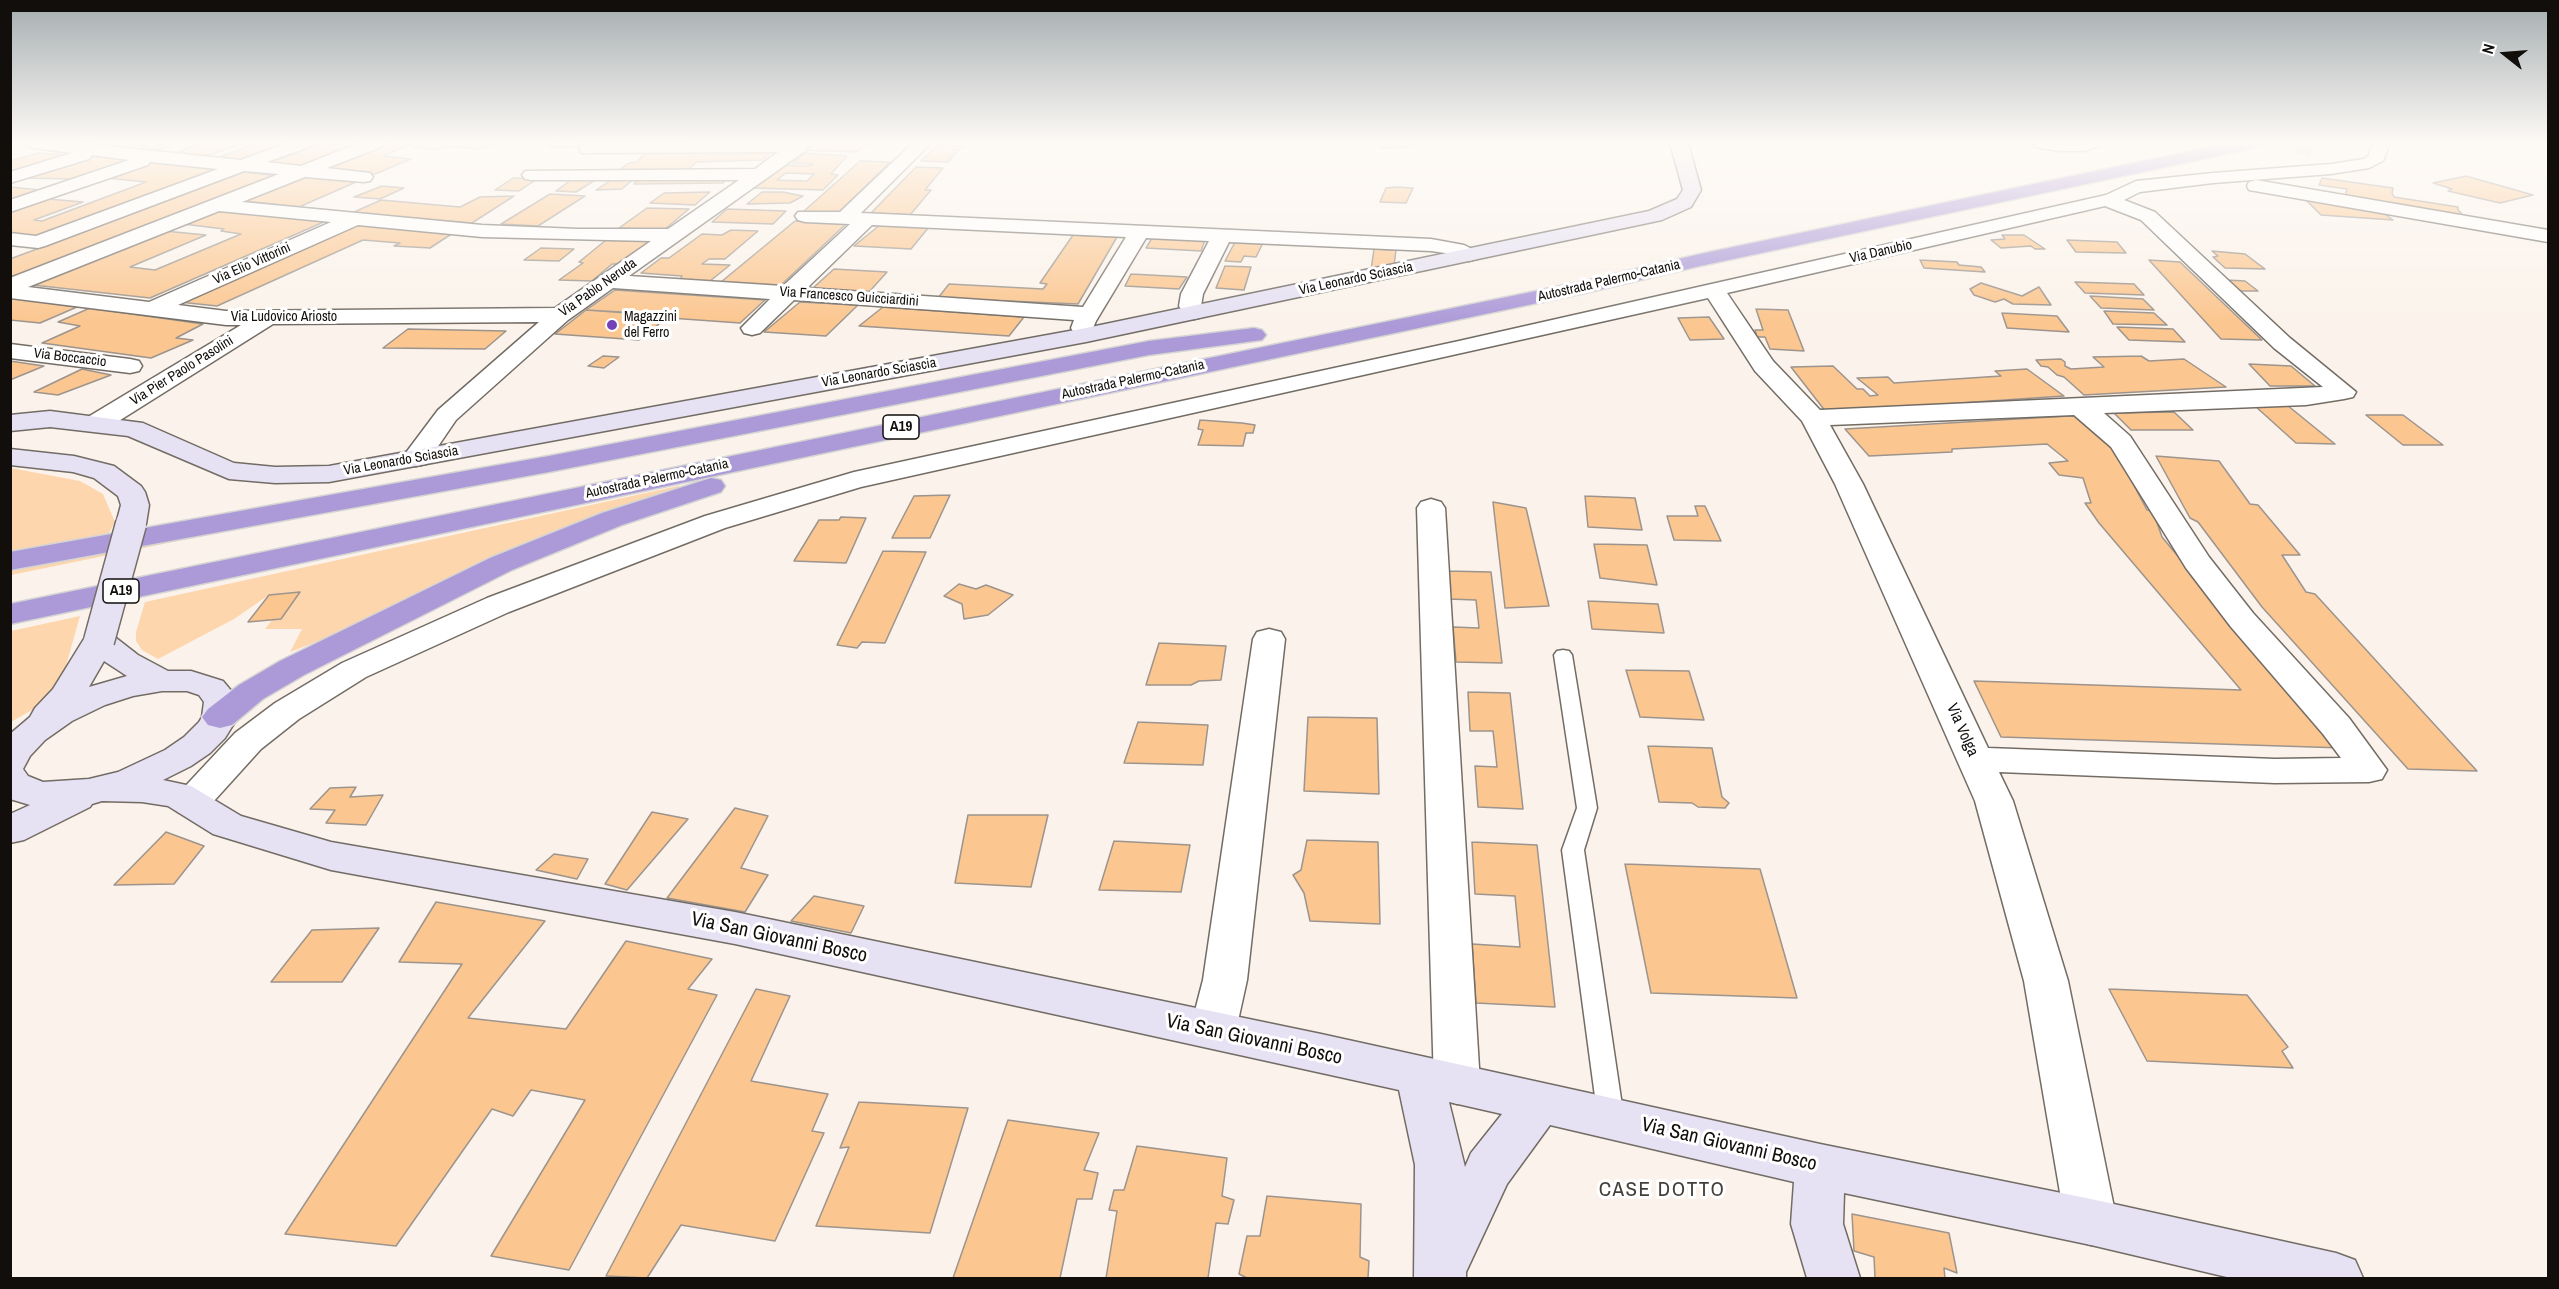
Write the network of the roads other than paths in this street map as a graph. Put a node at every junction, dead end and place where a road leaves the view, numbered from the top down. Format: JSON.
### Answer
{"nodes":[{"id":1,"x":141,"y":203,"type":"edge"},
{"id":2,"x":222,"y":203,"type":"edge"},
{"id":3,"x":718,"y":203,"type":"edge"},
{"id":4,"x":860,"y":203,"type":"edge"},
{"id":5,"x":1684,"y":203,"type":"edge"},
{"id":6,"x":1898,"y":203,"type":"edge"},
{"id":7,"x":1974,"y":203,"type":"edge"},
{"id":8,"x":2091,"y":203,"type":"edge"},
{"id":9,"x":2113,"y":203,"type":"edge"},
{"id":10,"x":2358,"y":203,"type":"edge"},
{"id":11,"x":217,"y":205,"type":"junction"},
{"id":12,"x":805,"y":216,"type":"dead end"},
{"id":13,"x":845,"y":218,"type":"junction"},
{"id":14,"x":353,"y":219,"type":"junction"},
{"id":15,"x":867,"y":219,"type":"junction"},
{"id":16,"x":1140,"y":231,"type":"junction"},
{"id":17,"x":672,"y":235,"type":"junction"},
{"id":18,"x":1222,"y":235,"type":"junction"},
{"id":19,"x":2548,"y":236,"type":"edge"},
{"id":20,"x":10,"y":239,"type":"edge"},
{"id":21,"x":1469,"y":255,"type":"junction"},
{"id":22,"x":609,"y":281,"type":"junction"},
{"id":23,"x":10,"y":286,"type":"edge"},
{"id":24,"x":1713,"y":289,"type":"junction"},
{"id":25,"x":10,"y":291,"type":"edge"},
{"id":26,"x":790,"y":293,"type":"junction"},
{"id":27,"x":1518,"y":301,"type":"junction"},
{"id":28,"x":151,"y":309,"type":"junction"},
{"id":29,"x":1194,"y":312,"type":"junction"},
{"id":30,"x":1364,"y":313,"type":"dead end"},
{"id":31,"x":560,"y":315,"type":"junction"},
{"id":32,"x":266,"y":319,"type":"junction"},
{"id":33,"x":1088,"y":324,"type":"junction"},
{"id":34,"x":752,"y":328,"type":"dead end"},
{"id":35,"x":10,"y":351,"type":"edge"},
{"id":36,"x":130,"y":366,"type":"dead end"},
{"id":37,"x":2081,"y":407,"type":"junction"},
{"id":38,"x":1813,"y":418,"type":"junction"},
{"id":39,"x":10,"y":423,"type":"edge"},
{"id":40,"x":97,"y":423,"type":"junction"},
{"id":41,"x":10,"y":457,"type":"edge"},
{"id":42,"x":416,"y":458,"type":"junction"},
{"id":43,"x":1431,"y":508,"type":"dead end"},
{"id":44,"x":10,"y":561,"type":"edge"},
{"id":45,"x":10,"y":591,"type":"edge"},
{"id":46,"x":10,"y":614,"type":"edge"},
{"id":47,"x":1269,"y":639,"type":"dead end"},
{"id":48,"x":99,"y":641,"type":"junction"},
{"id":49,"x":1563,"y":655,"type":"dead end"},
{"id":50,"x":162,"y":681,"type":"junction"},
{"id":51,"x":220,"y":717,"type":"junction"},
{"id":52,"x":32,"y":732,"type":"junction"},
{"id":53,"x":197,"y":745,"type":"junction"},
{"id":54,"x":1975,"y":759,"type":"junction"},
{"id":55,"x":11,"y":777,"type":"edge"},
{"id":56,"x":96,"y":791,"type":"junction"},
{"id":57,"x":185,"y":799,"type":"junction"},
{"id":58,"x":10,"y":830,"type":"edge"},
{"id":59,"x":1213,"y":1030,"type":"junction"},
{"id":60,"x":1438,"y":1080,"type":"junction"},
{"id":61,"x":1539,"y":1103,"type":"junction"},
{"id":62,"x":1611,"y":1119,"type":"junction"},
{"id":63,"x":1820,"y":1166,"type":"junction"},
{"id":64,"x":2091,"y":1222,"type":"junction"},
{"id":65,"x":1440,"y":1274,"type":"edge"},
{"id":66,"x":1833,"y":1278,"type":"edge"},
{"id":67,"x":2336,"y":1278,"type":"edge"}],
"edges":[{"from":1,"to":20,"type":"street"},
{"from":2,"to":11,"type":"street"},
{"from":3,"to":17,"type":"street","name":"Via Pablo Neruda"},
{"from":4,"to":13,"type":"street"},
{"from":5,"to":21,"type":"main road","name":"Via Leonardo Sciascia"},
{"from":6,"to":30,"type":"highway","name":"Autostrada Palermo-Catania"},
{"from":7,"to":27,"type":"highway","name":"Autostrada Palermo-Catania","number":"A19"},
{"from":8,"to":24,"type":"street","name":"Via Danubio"},
{"from":9,"to":37,"type":"street"},
{"from":10,"to":19,"type":"street"},
{"from":11,"to":14,"type":"street"},
{"from":11,"to":23,"type":"street"},
{"from":12,"to":13,"type":"street"},
{"from":13,"to":15,"type":"street"},
{"from":14,"to":17,"type":"street"},
{"from":14,"to":28,"type":"street","name":"Via Elio Vittorini"},
{"from":15,"to":16,"type":"street"},
{"from":15,"to":26,"type":"street"},
{"from":16,"to":18,"type":"street"},
{"from":16,"to":33,"type":"street"},
{"from":17,"to":22,"type":"street","name":"Via Pablo Neruda"},
{"from":18,"to":21,"type":"street"},
{"from":18,"to":29,"type":"street"},
{"from":21,"to":29,"type":"main road","name":"Via Leonardo Sciascia"},
{"from":22,"to":26,"type":"street","name":"Via Francesco Guicciardini"},
{"from":22,"to":31,"type":"street","name":"Via Pablo Neruda"},
{"from":24,"to":38,"type":"street","name":"Via Volga"},
{"from":24,"to":57,"type":"street","name":"Via Danubio"},
{"from":25,"to":28,"type":"street","name":"Via Ludovico Ariosto"},
{"from":26,"to":33,"type":"street","name":"Via Francesco Guicciardini"},
{"from":26,"to":34,"type":"street"},
{"from":27,"to":46,"type":"highway","name":"Autostrada Palermo-Catania","number":"A19"},
{"from":27,"to":51,"type":"highway"},
{"from":28,"to":32,"type":"street","name":"Via Ludovico Ariosto"},
{"from":29,"to":33,"type":"main road","name":"Via Leonardo Sciascia"},
{"from":31,"to":32,"type":"street","name":"Via Ludovico Ariosto"},
{"from":31,"to":42,"type":"street","name":"Via Pablo Neruda"},
{"from":32,"to":40,"type":"street","name":"Via Pier Paolo Pasolini"},
{"from":33,"to":42,"type":"main road","name":"Via Leonardo Sciascia"},
{"from":35,"to":36,"type":"street","name":"Via Boccaccio"},
{"from":37,"to":38,"type":"street"},
{"from":37,"to":54,"type":"street"},
{"from":38,"to":54,"type":"street","name":"Via Volga"},
{"from":39,"to":40,"type":"main road","name":"Via Leonardo Sciascia"},
{"from":40,"to":42,"type":"main road","name":"Via Leonardo Sciascia"},
{"from":41,"to":48,"type":"main road","bridge":true},
{"from":43,"to":60,"type":"street"},
{"from":44,"to":45,"type":"highway","name":"Autostrada Palermo-Catania","number":"A19"},
{"from":47,"to":59,"type":"street"},
{"from":48,"to":50,"type":"main road"},
{"from":48,"to":52,"type":"main road"},
{"from":49,"to":62,"type":"lane"},
{"from":50,"to":51,"type":"main road"},
{"from":50,"to":52,"type":"main road"},
{"from":51,"to":53,"type":"main road"},
{"from":52,"to":55,"type":"main road"},
{"from":53,"to":56,"type":"main road"},
{"from":53,"to":57,"type":"main road"},
{"from":54,"to":64,"type":"street","name":"Via Volga"},
{"from":55,"to":56,"type":"main road"},
{"from":56,"to":57,"type":"main road"},
{"from":56,"to":58,"type":"main road"},
{"from":57,"to":59,"type":"main road","name":"Via San Giovanni Bosco"},
{"from":59,"to":60,"type":"main road","name":"Via San Giovanni Bosco"},
{"from":60,"to":61,"type":"main road","name":"Via San Giovanni Bosco"},
{"from":60,"to":65,"type":"main road"},
{"from":61,"to":62,"type":"main road","name":"Via San Giovanni Bosco"},
{"from":61,"to":65,"type":"main road"},
{"from":62,"to":63,"type":"main road","name":"Via San Giovanni Bosco"},
{"from":63,"to":64,"type":"main road","name":"Via San Giovanni Bosco"},
{"from":63,"to":66,"type":"main road"},
{"from":64,"to":67,"type":"main road","name":"Via San Giovanni Bosco"}]}
